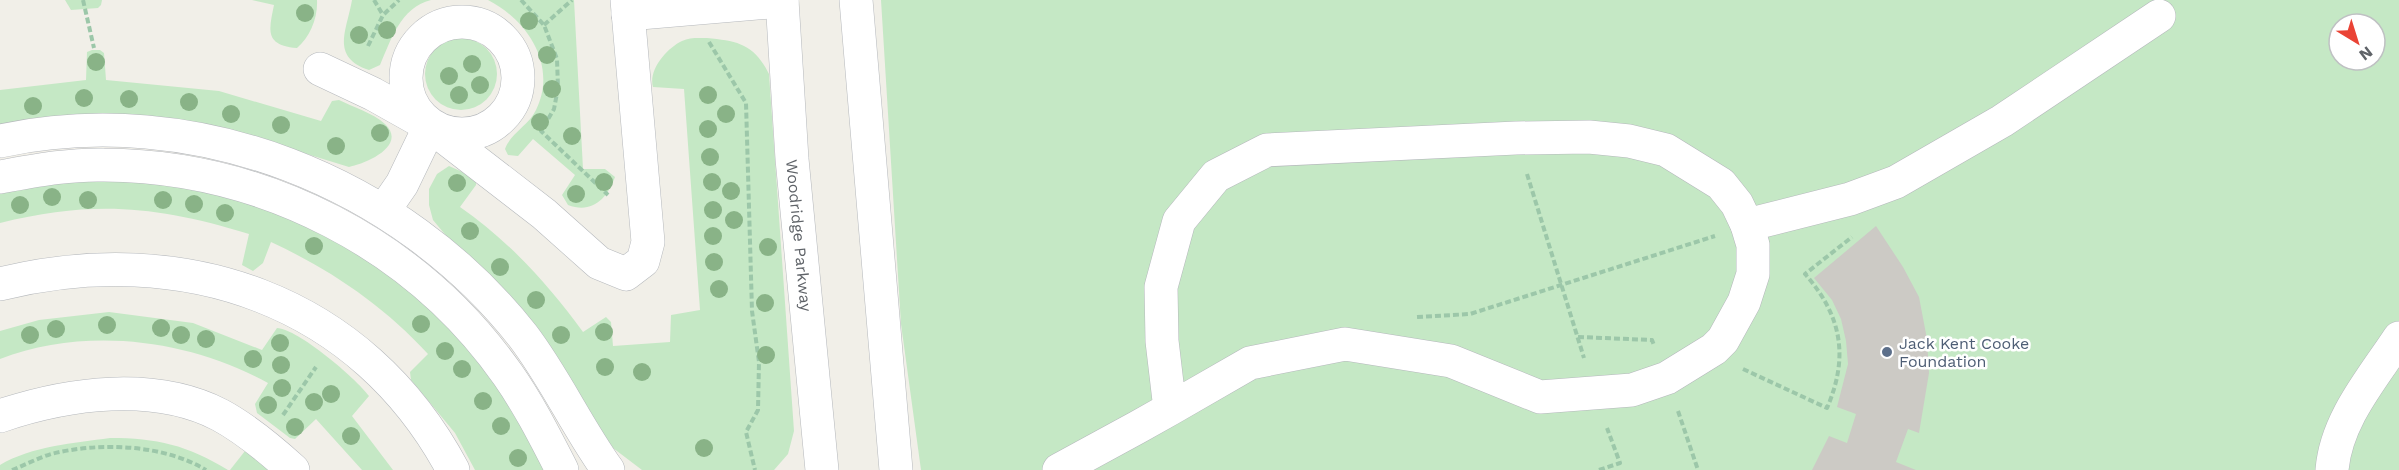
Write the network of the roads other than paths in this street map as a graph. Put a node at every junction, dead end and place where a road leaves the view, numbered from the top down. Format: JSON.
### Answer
{"nodes":[{"id":1,"x":856,"y":0,"type":"edge"},
{"id":2,"x":782,"y":1,"type":"edge"},
{"id":3,"x":628,"y":7,"type":"edge"},
{"id":4,"x":2159,"y":16,"type":"dead end"},
{"id":5,"x":320,"y":69,"type":"dead end"},
{"id":6,"x":430,"y":126,"type":"junction"},
{"id":7,"x":0,"y":141,"type":"edge"},
{"id":8,"x":0,"y":177,"type":"edge"},
{"id":9,"x":384,"y":210,"type":"junction"},
{"id":10,"x":1747,"y":225,"type":"junction"},
{"id":11,"x":0,"y":284,"type":"edge"},
{"id":12,"x":2399,"y":338,"type":"edge"},
{"id":13,"x":1170,"y":409,"type":"junction"},
{"id":14,"x":0,"y":416,"type":"edge"},
{"id":15,"x":293,"y":470,"type":"edge"},
{"id":16,"x":453,"y":470,"type":"edge"},
{"id":17,"x":562,"y":470,"type":"edge"},
{"id":18,"x":608,"y":470,"type":"edge"},
{"id":19,"x":822,"y":470,"type":"edge"},
{"id":20,"x":896,"y":470,"type":"edge"},
{"id":21,"x":1059,"y":470,"type":"edge"},
{"id":22,"x":2332,"y":470,"type":"edge"}],
"edges":[{"from":1,"to":20,"type":"street"},
{"from":2,"to":3,"type":"street"},
{"from":2,"to":19,"type":"street","name":"Woodridge Parkway"},
{"from":3,"to":6,"type":"street"},
{"from":4,"to":10,"type":"street"},
{"from":5,"to":6,"type":"street"},
{"from":6,"to":9,"type":"street"},
{"from":7,"to":9,"type":"street"},
{"from":8,"to":17,"type":"street"},
{"from":9,"to":18,"type":"street"},
{"from":10,"to":13,"type":"street"},
{"from":10,"to":13,"type":"street"},
{"from":11,"to":16,"type":"street"},
{"from":12,"to":22,"type":"street"},
{"from":13,"to":21,"type":"street"},
{"from":14,"to":15,"type":"street"}]}
